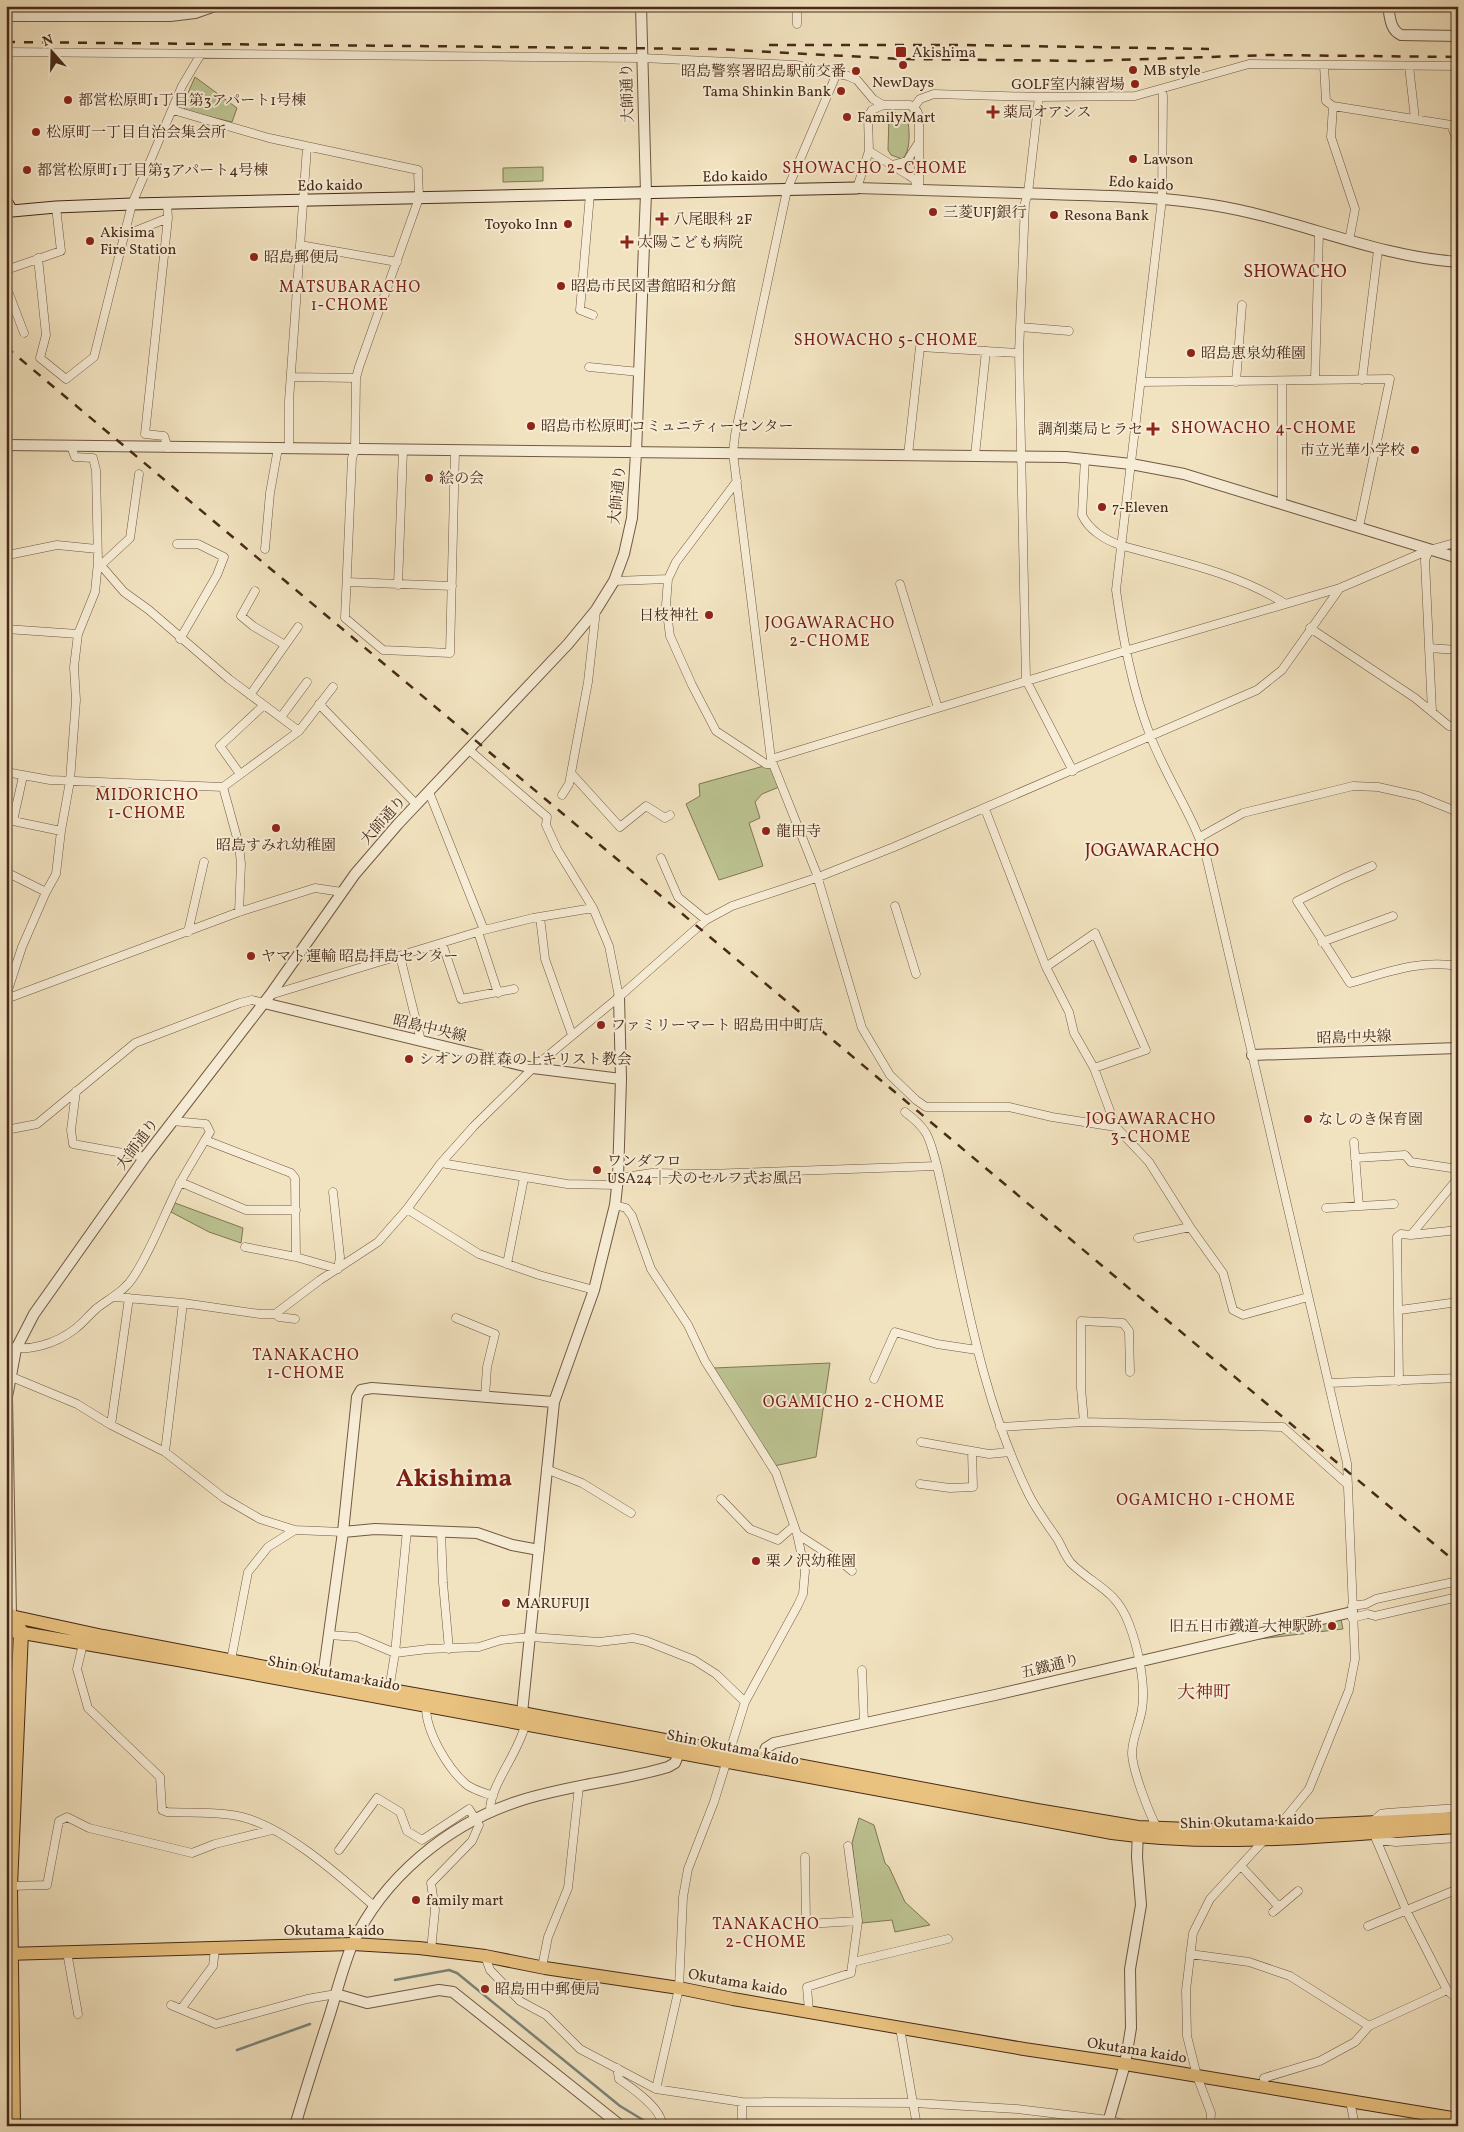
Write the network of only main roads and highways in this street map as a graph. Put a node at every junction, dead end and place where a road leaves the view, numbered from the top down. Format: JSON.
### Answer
{"nodes":[{"id":1,"x":857,"y":188,"type":"road end"},
{"id":2,"x":8,"y":208,"type":"edge"},
{"id":3,"x":8,"y":1619,"type":"edge"},
{"id":4,"x":6,"y":1630,"type":"edge"},
{"id":5,"x":21,"y":1632,"type":"junction"},
{"id":6,"x":323,"y":1682,"type":"junction"},
{"id":7,"x":523,"y":1719,"type":"junction"},
{"id":8,"x":728,"y":1757,"type":"junction"},
{"id":9,"x":1458,"y":1818,"type":"edge"},
{"id":10,"x":1458,"y":1827,"type":"edge"},
{"id":11,"x":1138,"y":1832,"type":"junction"},
{"id":12,"x":1374,"y":1832,"type":"junction"},
{"id":13,"x":8,"y":1954,"type":"edge"},
{"id":14,"x":1458,"y":2119,"type":"edge"},
{"id":15,"x":13,"y":2126,"type":"edge"}],
"edges":[{"from":1,"to":2,"type":"main road","name":"Edo kaido"},
{"from":3,"to":5,"type":"highway"},
{"from":3,"to":6,"type":"main road","name":"Shin Okutama kaido"},
{"from":4,"to":5,"type":"main road","name":"Shin Okutama kaido"},
{"from":5,"to":6,"type":"main road","name":"Shin Okutama kaido"},
{"from":5,"to":13,"type":"highway"},
{"from":6,"to":7,"type":"main road","name":"Shin Okutama kaido"},
{"from":6,"to":7,"type":"main road","name":"Shin Okutama kaido"},
{"from":7,"to":8,"type":"main road","name":"Shin Okutama kaido"},
{"from":7,"to":8,"type":"main road","name":"Shin Okutama kaido"},
{"from":8,"to":11,"type":"main road","name":"Shin Okutama kaido"},
{"from":8,"to":11,"type":"main road","name":"Shin Okutama kaido"},
{"from":9,"to":12,"type":"main road","name":"Shin Okutama kaido"},
{"from":10,"to":12,"type":"main road","name":"Shin Okutama kaido"},
{"from":11,"to":12,"type":"main road","name":"Shin Okutama kaido"},
{"from":11,"to":12,"type":"main road","name":"Shin Okutama kaido"},
{"from":13,"to":14,"type":"main road","name":"Okutama kaido"},
{"from":13,"to":15,"type":"highway"}]}
